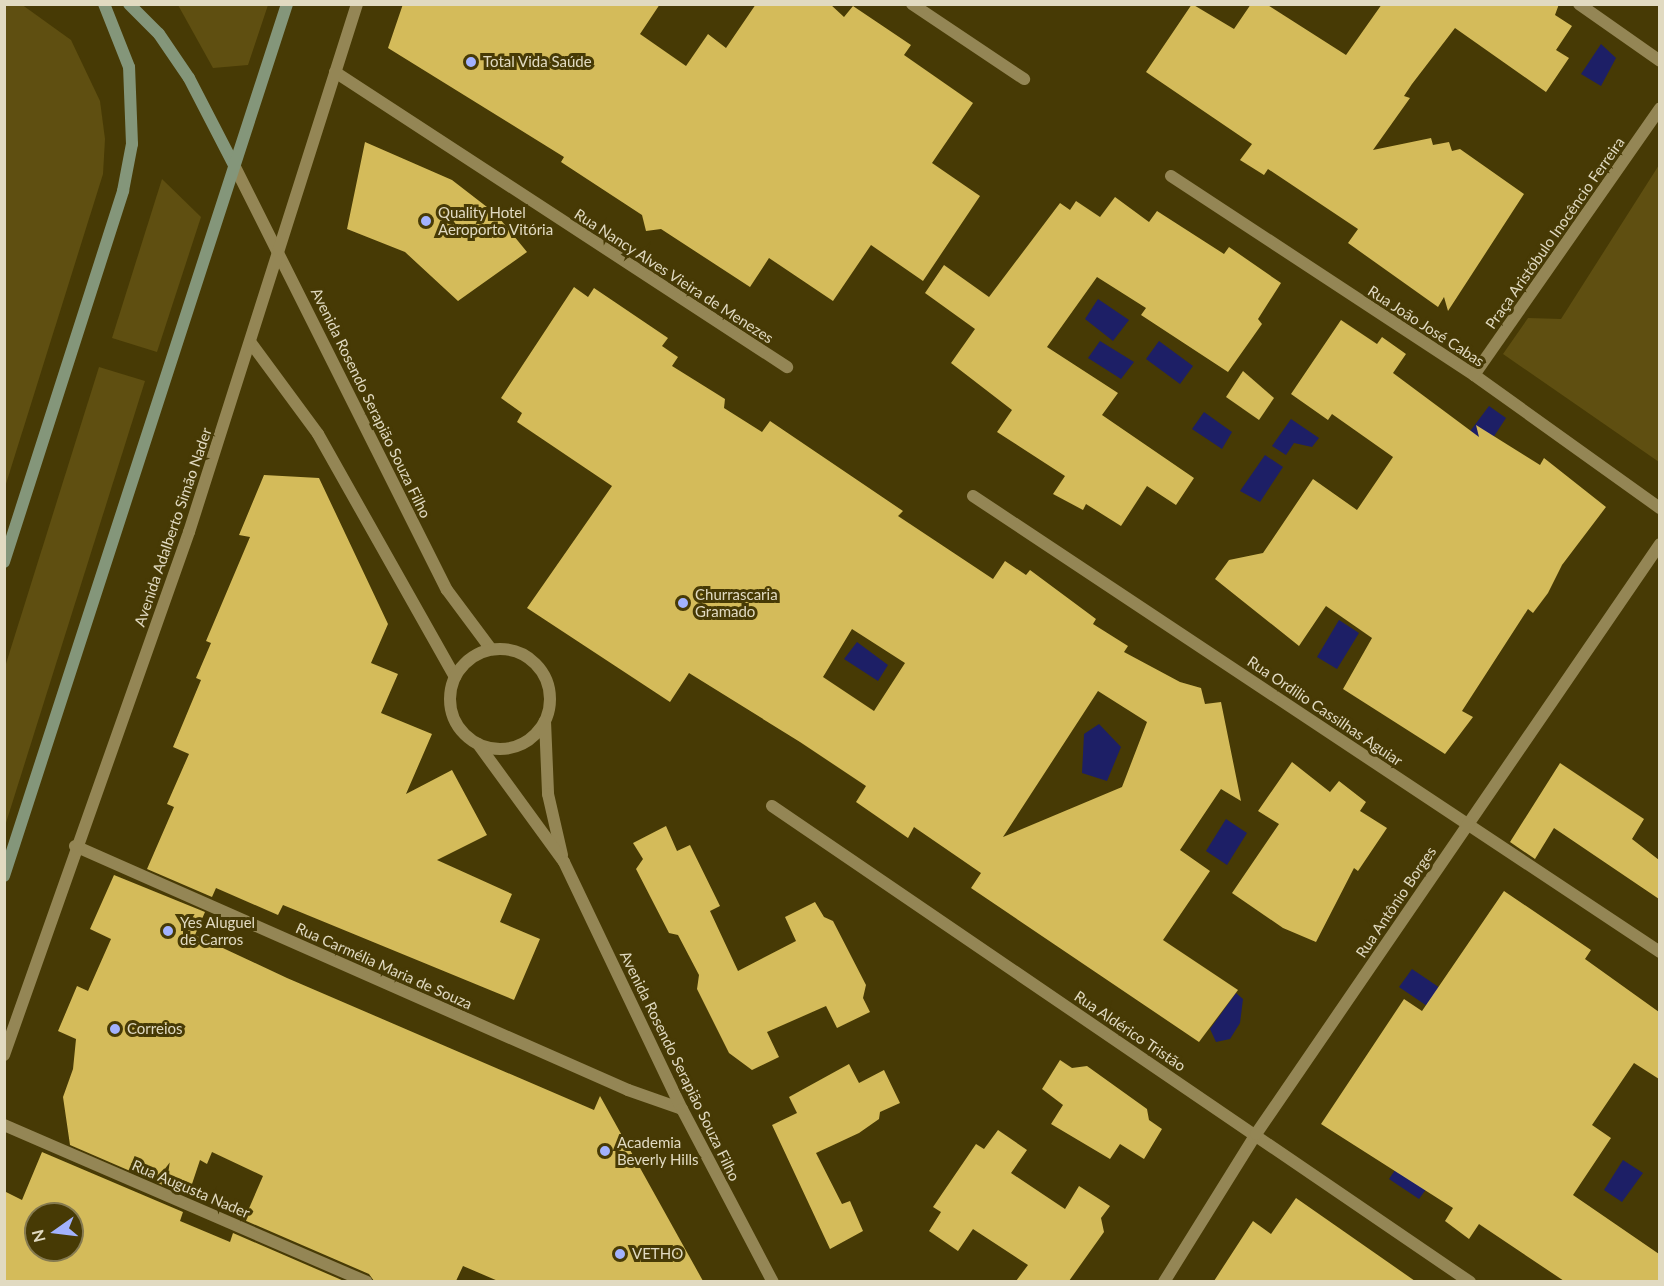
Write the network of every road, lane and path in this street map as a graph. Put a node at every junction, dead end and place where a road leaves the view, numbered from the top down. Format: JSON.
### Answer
{"nodes":[{"id":1,"x":104,"y":4,"type":"edge"},
{"id":2,"x":129,"y":4,"type":"edge"},
{"id":3,"x":287,"y":4,"type":"edge"},
{"id":4,"x":357,"y":4,"type":"edge"},
{"id":5,"x":912,"y":4,"type":"edge"},
{"id":6,"x":1579,"y":4,"type":"edge"},
{"id":7,"x":1659,"y":61,"type":"edge"},
{"id":8,"x":335,"y":72,"type":"junction"},
{"id":9,"x":1024,"y":79,"type":"dead end"},
{"id":10,"x":1659,"y":108,"type":"edge"},
{"id":11,"x":234,"y":165,"type":"junction"},
{"id":12,"x":1171,"y":176,"type":"dead end"},
{"id":13,"x":279,"y":251,"type":"junction"},
{"id":14,"x":251,"y":343,"type":"junction"},
{"id":15,"x":787,"y":367,"type":"dead end"},
{"id":16,"x":1474,"y":375,"type":"junction"},
{"id":17,"x":973,"y":496,"type":"dead end"},
{"id":18,"x":1659,"y":508,"type":"edge"},
{"id":19,"x":1659,"y":544,"type":"edge"},
{"id":20,"x":4,"y":562,"type":"edge"},
{"id":21,"x":491,"y":649,"type":"junction"},
{"id":22,"x":455,"y":677,"type":"junction"},
{"id":23,"x":545,"y":721,"type":"junction"},
{"id":24,"x":478,"y":744,"type":"junction"},
{"id":25,"x":772,"y":806,"type":"dead end"},
{"id":26,"x":1468,"y":824,"type":"junction"},
{"id":27,"x":75,"y":846,"type":"junction"},
{"id":28,"x":564,"y":862,"type":"junction"},
{"id":29,"x":4,"y":876,"type":"edge"},
{"id":30,"x":1659,"y":952,"type":"edge"},
{"id":31,"x":4,"y":1055,"type":"edge"},
{"id":32,"x":682,"y":1109,"type":"junction"},
{"id":33,"x":4,"y":1125,"type":"edge"},
{"id":34,"x":1256,"y":1134,"type":"junction"},
{"id":35,"x":366,"y":1281,"type":"edge"},
{"id":36,"x":773,"y":1281,"type":"edge"},
{"id":37,"x":1164,"y":1281,"type":"edge"},
{"id":38,"x":1470,"y":1281,"type":"edge"}],
"edges":[{"from":1,"to":20,"type":"main road"},
{"from":2,"to":11,"type":"main road"},
{"from":3,"to":11,"type":"main road"},
{"from":4,"to":8,"type":"street","name":"Avenida Adalberto Simão Nader"},
{"from":5,"to":9,"type":"street"},
{"from":6,"to":7,"type":"street"},
{"from":8,"to":13,"type":"street","name":"Avenida Adalberto Simão Nader"},
{"from":8,"to":15,"type":"street","name":"Rua Nancy Alves Vieira de Menezes"},
{"from":10,"to":16,"type":"street","name":"Praça Aristóbulo Inocêncio Ferreira"},
{"from":11,"to":13,"type":"street","name":"Avenida Rosendo Serapião Souza Filho"},
{"from":11,"to":29,"type":"main road"},
{"from":12,"to":16,"type":"street","name":"Rua João José Cabas"},
{"from":13,"to":14,"type":"street","name":"Avenida Adalberto Simão Nader"},
{"from":13,"to":21,"type":"street","name":"Avenida Rosendo Serapião Souza Filho"},
{"from":14,"to":22,"type":"street"},
{"from":14,"to":27,"type":"street","name":"Avenida Adalberto Simão Nader"},
{"from":16,"to":18,"type":"street","name":"Rua João José Cabas"},
{"from":17,"to":26,"type":"street","name":"Rua Ordilio Cassilhas Aguiar"},
{"from":19,"to":26,"type":"street","name":"Rua Antônio Borges"},
{"from":21,"to":22,"type":"street"},
{"from":21,"to":23,"type":"street"},
{"from":22,"to":24,"type":"street"},
{"from":23,"to":24,"type":"street"},
{"from":23,"to":28,"type":"street","name":"Avenida Rosendo Serapião Souza Filho"},
{"from":24,"to":28,"type":"street","name":"Avenida Rosendo Serapião Souza Filho"},
{"from":25,"to":34,"type":"street","name":"Rua Aldérico Tristão"},
{"from":26,"to":30,"type":"street","name":"Rua Ordilio Cassilhas Aguiar"},
{"from":26,"to":34,"type":"street","name":"Rua Antônio Borges"},
{"from":27,"to":31,"type":"street","name":"Avenida Adalberto Simão Nader"},
{"from":27,"to":32,"type":"street","name":"Rua Carmélia Maria de Souza"},
{"from":28,"to":32,"type":"street","name":"Avenida Rosendo Serapião Souza Filho"},
{"from":32,"to":36,"type":"street","name":"Avenida Rosendo Serapião Souza Filho"},
{"from":33,"to":35,"type":"street","name":"Rua Augusta Nader"},
{"from":34,"to":37,"type":"street","name":"Rua Antônio Borges"},
{"from":34,"to":38,"type":"street","name":"Rua Aldérico Tristão"}]}
